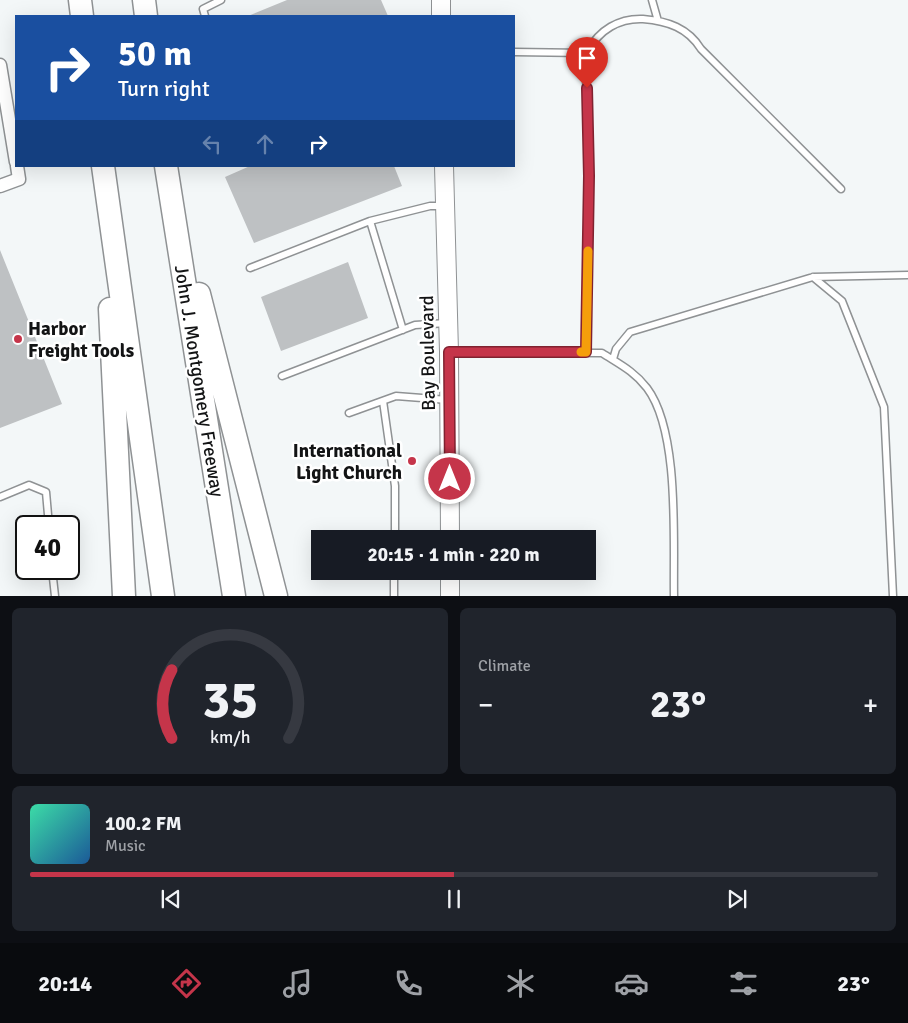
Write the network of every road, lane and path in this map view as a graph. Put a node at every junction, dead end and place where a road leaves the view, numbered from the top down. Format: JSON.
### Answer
{"nodes":[{"id":1,"x":80,"y":0,"type":"edge"},
{"id":2,"x":144,"y":0,"type":"edge"},
{"id":3,"x":221,"y":0,"type":"edge"},
{"id":4,"x":441,"y":0,"type":"edge"},
{"id":5,"x":652,"y":0,"type":"edge"},
{"id":6,"x":82,"y":15,"type":"edge"},
{"id":7,"x":146,"y":15,"type":"edge"},
{"id":8,"x":205,"y":15,"type":"edge"},
{"id":9,"x":441,"y":15,"type":"edge"},
{"id":10,"x":658,"y":21,"type":"junction"},
{"id":11,"x":515,"y":52,"type":"edge"},
{"id":12,"x":586,"y":53,"type":"junction"},
{"id":13,"x":0,"y":64,"type":"edge"},
{"id":14,"x":1,"y":85,"type":"edge"},
{"id":15,"x":15,"y":157,"type":"edge"},
{"id":16,"x":17,"y":167,"type":"edge"},
{"id":17,"x":103,"y":167,"type":"edge"},
{"id":18,"x":444,"y":167,"type":"edge"},
{"id":19,"x":167,"y":174,"type":"edge"},
{"id":20,"x":0,"y":186,"type":"edge"},
{"id":21,"x":841,"y":189,"type":"dead end"},
{"id":22,"x":107,"y":195,"type":"junction"},
{"id":23,"x":445,"y":206,"type":"junction"},
{"id":24,"x":370,"y":221,"type":"junction"},
{"id":25,"x":250,"y":268,"type":"dead end"},
{"id":26,"x":908,"y":275,"type":"edge"},
{"id":27,"x":813,"y":277,"type":"junction"},
{"id":28,"x":448,"y":323,"type":"junction"},
{"id":29,"x":403,"y":330,"type":"junction"},
{"id":30,"x":449,"y":352,"type":"junction"},
{"id":31,"x":586,"y":352,"type":"junction"},
{"id":32,"x":613,"y":360,"type":"junction"},
{"id":33,"x":282,"y":376,"type":"dead end"},
{"id":34,"x":383,"y":400,"type":"junction"},
{"id":35,"x":449,"y":400,"type":"junction"},
{"id":36,"x":349,"y":413,"type":"dead end"},
{"id":37,"x":0,"y":497,"type":"edge"},
{"id":38,"x":48,"y":515,"type":"edge"},
{"id":39,"x":395,"y":530,"type":"edge"},
{"id":40,"x":450,"y":530,"type":"edge"},
{"id":41,"x":53,"y":580,"type":"edge"},
{"id":42,"x":394,"y":580,"type":"edge"},
{"id":43,"x":450,"y":580,"type":"edge"},
{"id":44,"x":55,"y":596,"type":"edge"},
{"id":45,"x":124,"y":596,"type":"edge"},
{"id":46,"x":162,"y":596,"type":"edge"},
{"id":47,"x":234,"y":596,"type":"edge"},
{"id":48,"x":276,"y":596,"type":"edge"},
{"id":49,"x":394,"y":596,"type":"edge"},
{"id":50,"x":450,"y":596,"type":"edge"},
{"id":51,"x":674,"y":596,"type":"edge"},
{"id":52,"x":894,"y":596,"type":"edge"}],
"edges":[{"from":1,"to":6,"type":"highway"},
{"from":2,"to":7,"type":"highway"},
{"from":3,"to":8,"type":"lane"},
{"from":4,"to":9,"type":"street"},
{"from":5,"to":10,"type":"lane"},
{"from":10,"to":12,"type":"lane"},
{"from":10,"to":21,"type":"lane"},
{"from":11,"to":12,"type":"lane"},
{"from":12,"to":31,"type":"lane"},
{"from":13,"to":14,"type":"street"},
{"from":14,"to":15,"type":"street"},
{"from":16,"to":20,"type":"street"},
{"from":17,"to":22,"type":"highway"},
{"from":18,"to":23,"type":"street","name":"Bay Boulevard"},
{"from":19,"to":47,"type":"highway","name":"John J. Montgomery Freeway"},
{"from":19,"to":48,"type":"highway"},
{"from":22,"to":45,"type":"highway"},
{"from":22,"to":46,"type":"highway"},
{"from":23,"to":24,"type":"lane"},
{"from":23,"to":28,"type":"street","name":"Bay Boulevard"},
{"from":24,"to":25,"type":"lane"},
{"from":24,"to":29,"type":"lane"},
{"from":26,"to":27,"type":"lane"},
{"from":27,"to":32,"type":"lane"},
{"from":27,"to":52,"type":"lane"},
{"from":28,"to":29,"type":"lane"},
{"from":28,"to":30,"type":"street","name":"Bay Boulevard"},
{"from":29,"to":33,"type":"lane"},
{"from":30,"to":31,"type":"lane"},
{"from":30,"to":35,"type":"street","name":"Bay Boulevard"},
{"from":31,"to":32,"type":"lane"},
{"from":32,"to":51,"type":"lane"},
{"from":34,"to":35,"type":"lane"},
{"from":34,"to":36,"type":"lane"},
{"from":34,"to":39,"type":"lane"},
{"from":35,"to":40,"type":"street","name":"Bay Boulevard"},
{"from":37,"to":38,"type":"lane"},
{"from":41,"to":44,"type":"lane"},
{"from":42,"to":49,"type":"lane"},
{"from":43,"to":50,"type":"street"}]}
